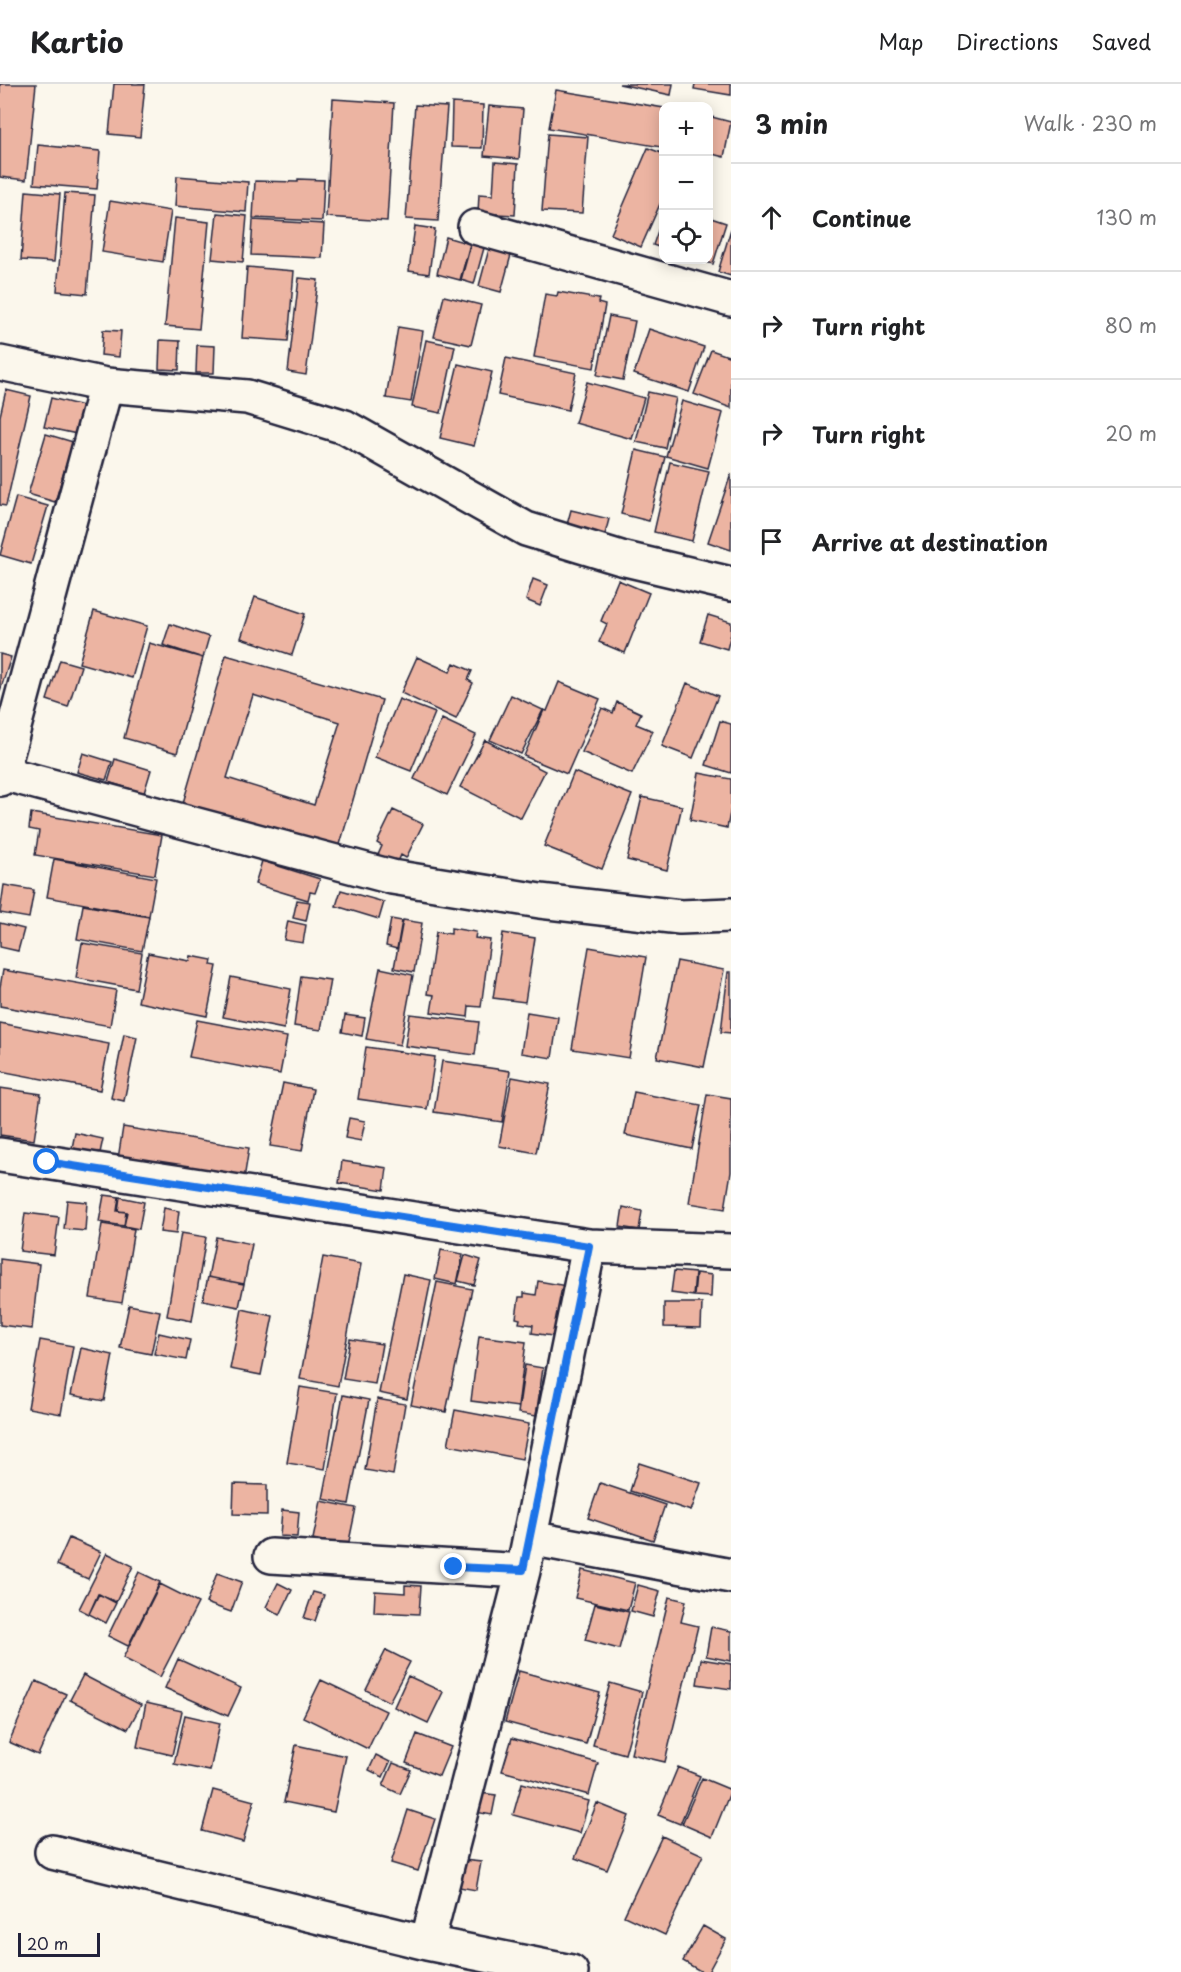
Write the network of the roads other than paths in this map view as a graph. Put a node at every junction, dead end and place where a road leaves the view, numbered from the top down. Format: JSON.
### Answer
{"nodes":[{"id":1,"x":475,"y":227,"type":"dead end"},
{"id":2,"x":731,"y":299,"type":"edge"},
{"id":3,"x":0,"y":363,"type":"edge"},
{"id":4,"x":106,"y":385,"type":"junction"},
{"id":5,"x":731,"y":584,"type":"edge"},
{"id":6,"x":1,"y":776,"type":"edge"},
{"id":7,"x":731,"y":915,"type":"edge"},
{"id":8,"x":0,"y":1155,"type":"edge"},
{"id":9,"x":589,"y":1246,"type":"junction"},
{"id":10,"x":731,"y":1251,"type":"edge"},
{"id":11,"x":530,"y":1538,"type":"junction"},
{"id":12,"x":271,"y":1556,"type":"dead end"},
{"id":13,"x":523,"y":1570,"type":"junction"},
{"id":14,"x":731,"y":1576,"type":"edge"},
{"id":15,"x":52,"y":1852,"type":"dead end"},
{"id":16,"x":428,"y":1943,"type":"junction"},
{"id":17,"x":571,"y":1972,"type":"edge"}],
"edges":[{"from":1,"to":2,"type":"street"},
{"from":3,"to":4,"type":"street"},
{"from":4,"to":5,"type":"street"},
{"from":4,"to":6,"type":"street"},
{"from":6,"to":7,"type":"street"},
{"from":8,"to":9,"type":"street"},
{"from":9,"to":10,"type":"street"},
{"from":9,"to":11,"type":"street"},
{"from":11,"to":13,"type":"street"},
{"from":11,"to":14,"type":"street"},
{"from":12,"to":13,"type":"street"},
{"from":13,"to":16,"type":"street"},
{"from":15,"to":16,"type":"street"},
{"from":16,"to":17,"type":"street"}]}
